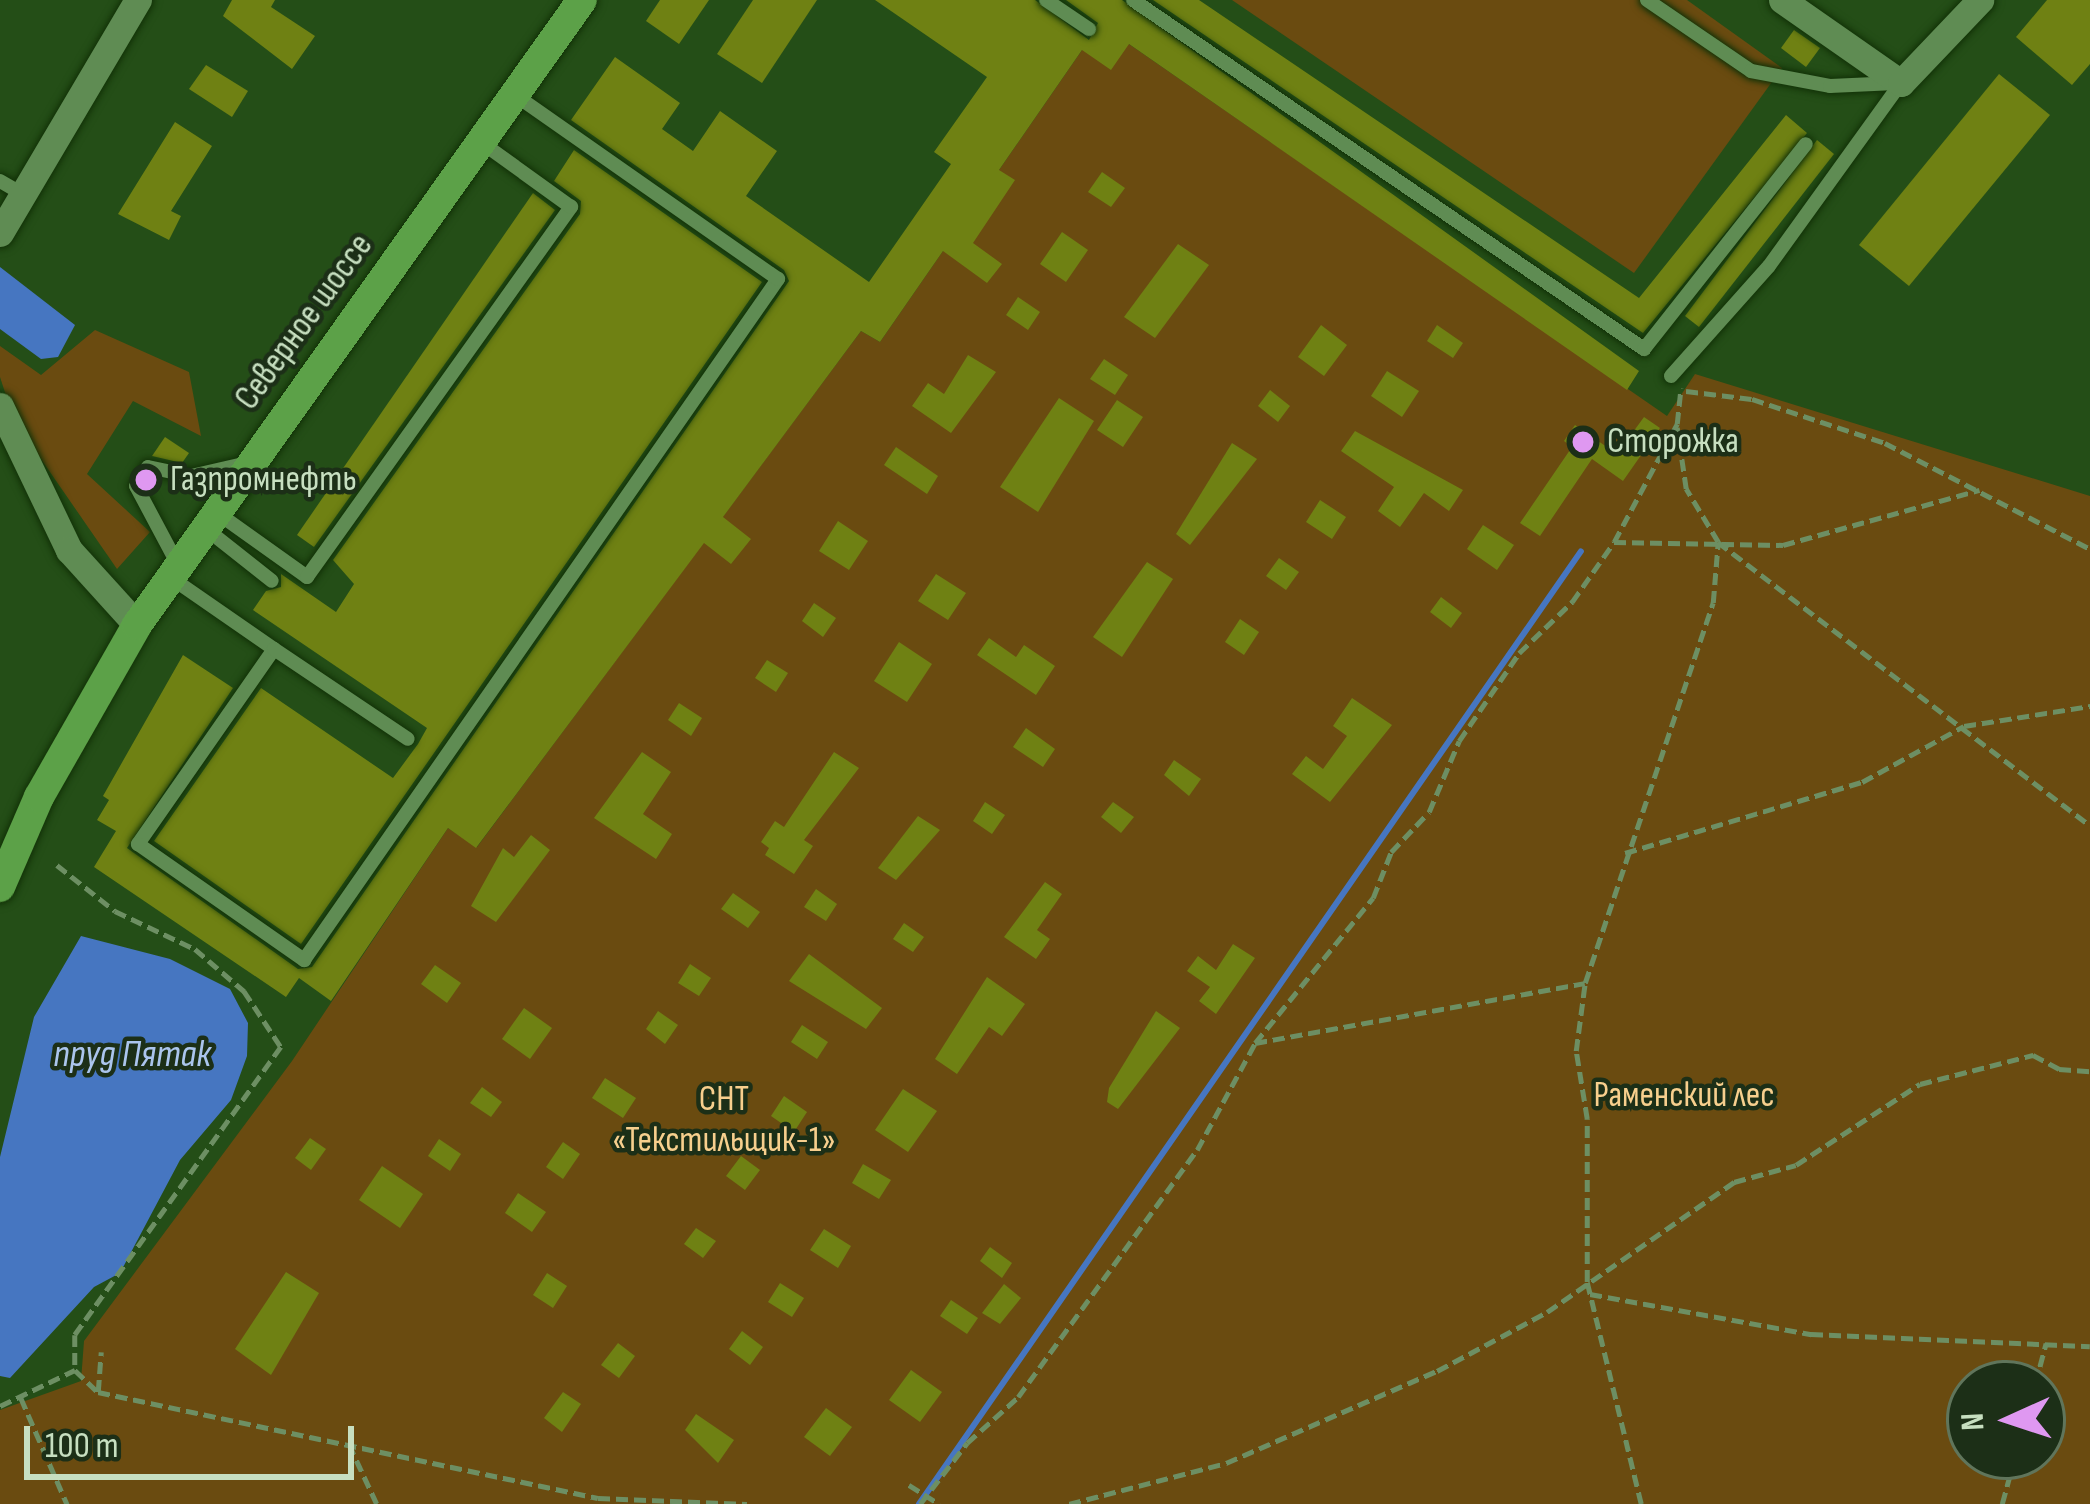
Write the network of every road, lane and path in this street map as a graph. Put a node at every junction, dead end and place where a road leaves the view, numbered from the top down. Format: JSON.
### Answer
{"nodes":[{"id":1,"x":138,"y":0,"type":"edge"},
{"id":2,"x":583,"y":0,"type":"edge"},
{"id":3,"x":1046,"y":0,"type":"edge"},
{"id":4,"x":1133,"y":0,"type":"edge"},
{"id":5,"x":1646,"y":0,"type":"edge"},
{"id":6,"x":1782,"y":0,"type":"edge"},
{"id":7,"x":1980,"y":0,"type":"edge"},
{"id":8,"x":1088,"y":29,"type":"dead end"},
{"id":9,"x":1901,"y":83,"type":"junction"},
{"id":10,"x":514,"y":95,"type":"junction"},
{"id":11,"x":481,"y":142,"type":"junction"},
{"id":12,"x":1807,"y":144,"type":"dead end"},
{"id":13,"x":12,"y":188,"type":"edge"},
{"id":14,"x":0,"y":233,"type":"edge"},
{"id":15,"x":1671,"y":376,"type":"dead end"},
{"id":16,"x":0,"y":406,"type":"edge"},
{"id":17,"x":1676,"y":424,"type":"junction"},
{"id":18,"x":253,"y":462,"type":"junction"},
{"id":19,"x":1982,"y":490,"type":"junction"},
{"id":20,"x":210,"y":520,"type":"junction"},
{"id":21,"x":1614,"y":542,"type":"junction"},
{"id":22,"x":1718,"y":542,"type":"junction"},
{"id":23,"x":2090,"y":549,"type":"edge"},
{"id":24,"x":174,"y":571,"type":"junction"},
{"id":25,"x":272,"y":581,"type":"dead end"},
{"id":26,"x":137,"y":625,"type":"junction"},
{"id":27,"x":274,"y":649,"type":"junction"},
{"id":28,"x":2090,"y":706,"type":"edge"},
{"id":29,"x":1964,"y":726,"type":"junction"},
{"id":30,"x":408,"y":740,"type":"dead end"},
{"id":31,"x":2090,"y":825,"type":"edge"},
{"id":32,"x":1625,"y":854,"type":"junction"},
{"id":33,"x":57,"y":865,"type":"dead end"},
{"id":34,"x":0,"y":887,"type":"edge"},
{"id":35,"x":1585,"y":983,"type":"junction"},
{"id":36,"x":1255,"y":1043,"type":"junction"},
{"id":37,"x":2090,"y":1071,"type":"edge"},
{"id":38,"x":1588,"y":1282,"type":"junction"},
{"id":39,"x":1589,"y":1294,"type":"junction"},
{"id":40,"x":2047,"y":1342,"type":"junction"},
{"id":41,"x":2090,"y":1346,"type":"edge"},
{"id":42,"x":101,"y":1352,"type":"dead end"},
{"id":43,"x":2042,"y":1360,"type":"edge"},
{"id":44,"x":75,"y":1370,"type":"junction"},
{"id":45,"x":98,"y":1392,"type":"junction"},
{"id":46,"x":21,"y":1398,"type":"junction"},
{"id":47,"x":0,"y":1406,"type":"edge"},
{"id":48,"x":348,"y":1441,"type":"junction"},
{"id":49,"x":909,"y":1485,"type":"dead end"},
{"id":50,"x":928,"y":1500,"type":"junction"},
{"id":51,"x":68,"y":1504,"type":"edge"},
{"id":52,"x":377,"y":1504,"type":"edge"},
{"id":53,"x":747,"y":1504,"type":"edge"},
{"id":54,"x":920,"y":1504,"type":"edge"},
{"id":55,"x":940,"y":1504,"type":"edge"},
{"id":56,"x":1069,"y":1504,"type":"edge"},
{"id":57,"x":1641,"y":1504,"type":"edge"}],
"edges":[{"from":1,"to":13,"type":"street"},
{"from":2,"to":10,"type":"main road","name":"Северное шоссе"},
{"from":3,"to":8,"type":"lane"},
{"from":4,"to":12,"type":"lane"},
{"from":5,"to":9,"type":"lane"},
{"from":6,"to":9,"type":"street"},
{"from":7,"to":9,"type":"street"},
{"from":9,"to":15,"type":"lane"},
{"from":10,"to":11,"type":"main road","name":"Северное шоссе"},
{"from":10,"to":27,"type":"lane"},
{"from":11,"to":18,"type":"main road","name":"Северное шоссе"},
{"from":11,"to":20,"type":"lane"},
{"from":13,"to":14,"type":"street"},
{"from":16,"to":26,"type":"street"},
{"from":17,"to":19,"type":"path"},
{"from":17,"to":21,"type":"path"},
{"from":17,"to":22,"type":"path"},
{"from":18,"to":20,"type":"main road","name":"Северное шоссе"},
{"from":18,"to":24,"type":"lane"},
{"from":19,"to":22,"type":"path"},
{"from":19,"to":23,"type":"path"},
{"from":20,"to":24,"type":"main road","name":"Северное шоссе"},
{"from":20,"to":25,"type":"lane"},
{"from":21,"to":22,"type":"path"},
{"from":21,"to":36,"type":"path"},
{"from":22,"to":29,"type":"path"},
{"from":22,"to":32,"type":"path"},
{"from":24,"to":26,"type":"main road","name":"Северное шоссе"},
{"from":24,"to":27,"type":"lane"},
{"from":26,"to":34,"type":"main road","name":"Северное шоссе"},
{"from":27,"to":30,"type":"lane"},
{"from":28,"to":29,"type":"path"},
{"from":29,"to":31,"type":"path"},
{"from":29,"to":32,"type":"path"},
{"from":32,"to":35,"type":"path"},
{"from":33,"to":44,"type":"path"},
{"from":35,"to":36,"type":"path"},
{"from":35,"to":38,"type":"path"},
{"from":36,"to":50,"type":"path"},
{"from":37,"to":38,"type":"path"},
{"from":38,"to":39,"type":"path"},
{"from":38,"to":56,"type":"path"},
{"from":39,"to":40,"type":"path"},
{"from":39,"to":57,"type":"path"},
{"from":40,"to":41,"type":"path"},
{"from":40,"to":43,"type":"path"},
{"from":42,"to":45,"type":"path"},
{"from":44,"to":45,"type":"path"},
{"from":44,"to":46,"type":"path"},
{"from":45,"to":48,"type":"path"},
{"from":46,"to":47,"type":"path"},
{"from":46,"to":51,"type":"path"},
{"from":48,"to":52,"type":"path"},
{"from":48,"to":53,"type":"path"},
{"from":49,"to":50,"type":"path"},
{"from":50,"to":54,"type":"path"},
{"from":50,"to":55,"type":"path"}]}
